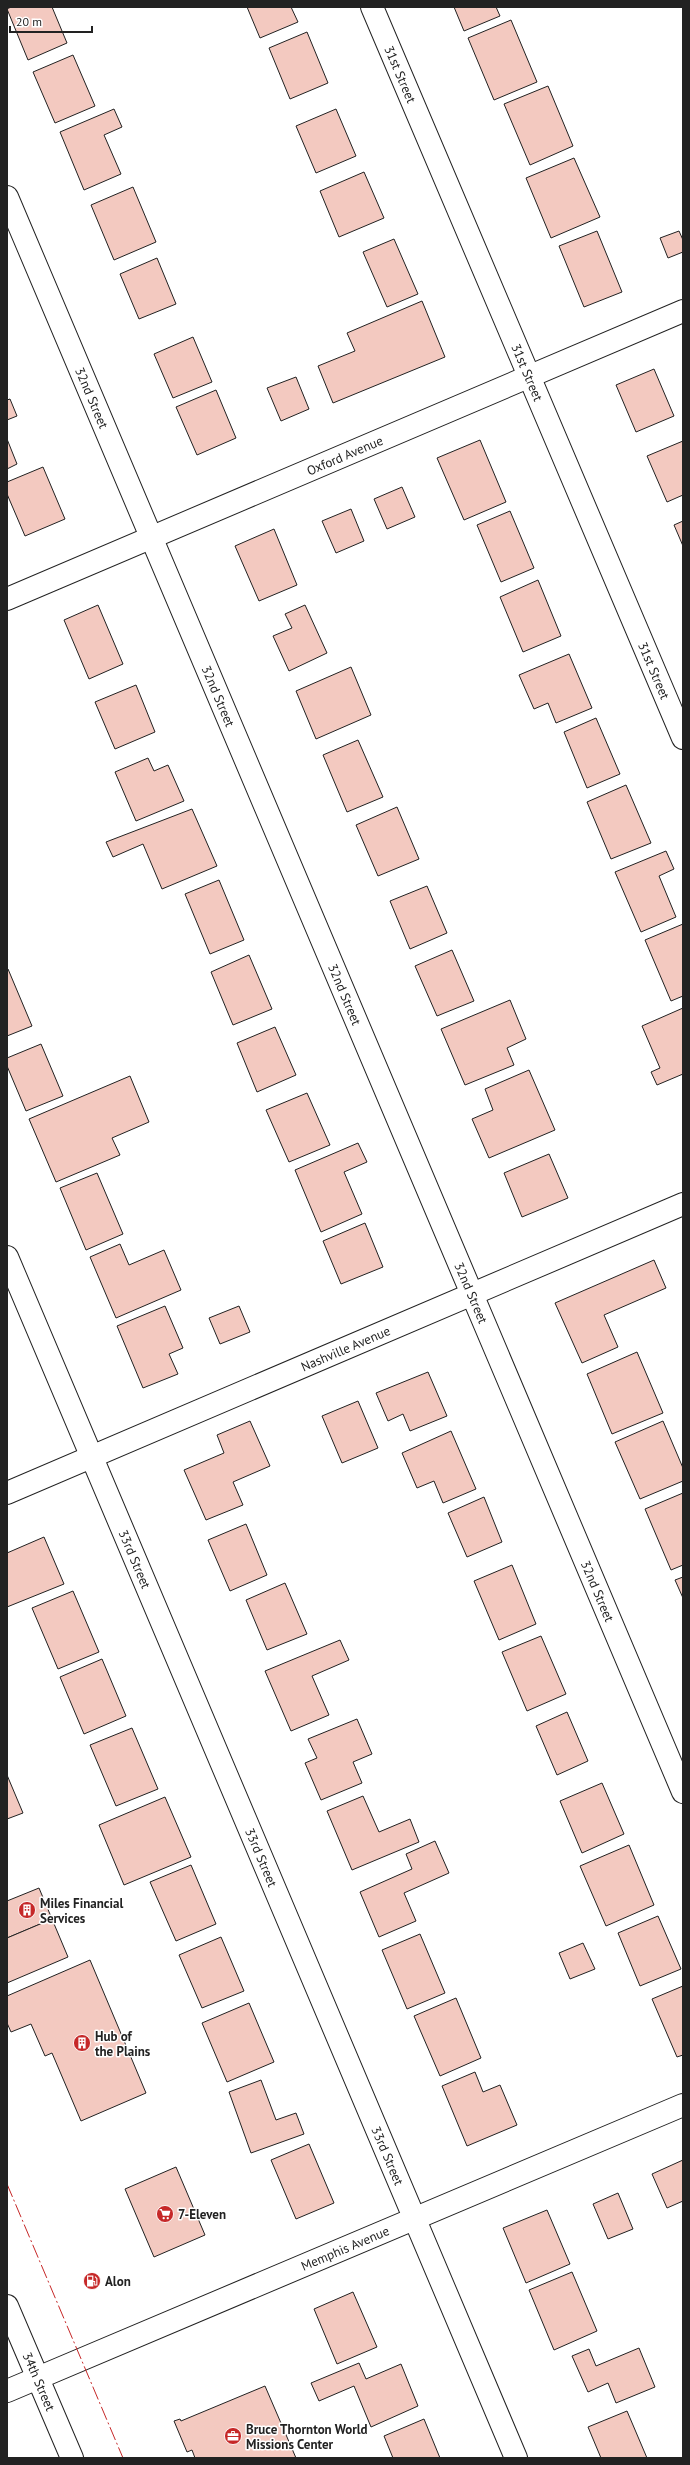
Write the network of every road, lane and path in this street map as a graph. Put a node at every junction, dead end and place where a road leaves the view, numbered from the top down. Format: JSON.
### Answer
{"nodes":[{"id":1,"x":372,"y":7,"type":"edge"},
{"id":2,"x":7,"y":197,"type":"edge"},
{"id":3,"x":683,"y":311,"type":"edge"},
{"id":4,"x":529,"y":376,"type":"junction"},
{"id":5,"x":151,"y":537,"type":"junction"},
{"id":6,"x":7,"y":599,"type":"edge"},
{"id":7,"x":683,"y":738,"type":"edge"},
{"id":8,"x":683,"y":1204,"type":"edge"},
{"id":9,"x":7,"y":1257,"type":"edge"},
{"id":10,"x":472,"y":1294,"type":"junction"},
{"id":11,"x":90,"y":1457,"type":"junction"},
{"id":12,"x":7,"y":1493,"type":"edge"},
{"id":13,"x":683,"y":1792,"type":"edge"},
{"id":14,"x":683,"y":2105,"type":"edge"},
{"id":15,"x":414,"y":2218,"type":"junction"},
{"id":16,"x":7,"y":2306,"type":"edge"},
{"id":17,"x":38,"y":2378,"type":"junction"},
{"id":18,"x":7,"y":2391,"type":"edge"},
{"id":19,"x":72,"y":2458,"type":"edge"},
{"id":20,"x":516,"y":2458,"type":"edge"}],
"edges":[{"from":1,"to":4,"type":"street","name":"31st Street"},
{"from":2,"to":5,"type":"street","name":"32nd Street"},
{"from":3,"to":4,"type":"street","name":"Oxford Avenue"},
{"from":4,"to":5,"type":"street","name":"Oxford Avenue"},
{"from":4,"to":7,"type":"street","name":"31st Street"},
{"from":5,"to":6,"type":"street","name":"Oxford Avenue"},
{"from":5,"to":10,"type":"street","name":"32nd Street"},
{"from":8,"to":10,"type":"street","name":"Nashville Avenue"},
{"from":9,"to":11,"type":"street","name":"33rd Street"},
{"from":10,"to":11,"type":"street","name":"Nashville Avenue"},
{"from":10,"to":13,"type":"street","name":"32nd Street"},
{"from":11,"to":12,"type":"street","name":"Nashville Avenue"},
{"from":11,"to":15,"type":"street","name":"33rd Street"},
{"from":14,"to":15,"type":"street","name":"Memphis Avenue"},
{"from":15,"to":17,"type":"street","name":"Memphis Avenue"},
{"from":15,"to":20,"type":"street","name":"33rd Street"},
{"from":16,"to":17,"type":"street","name":"34th Street"},
{"from":17,"to":18,"type":"street","name":"Memphis Avenue"},
{"from":17,"to":19,"type":"street","name":"34th Street"}]}
